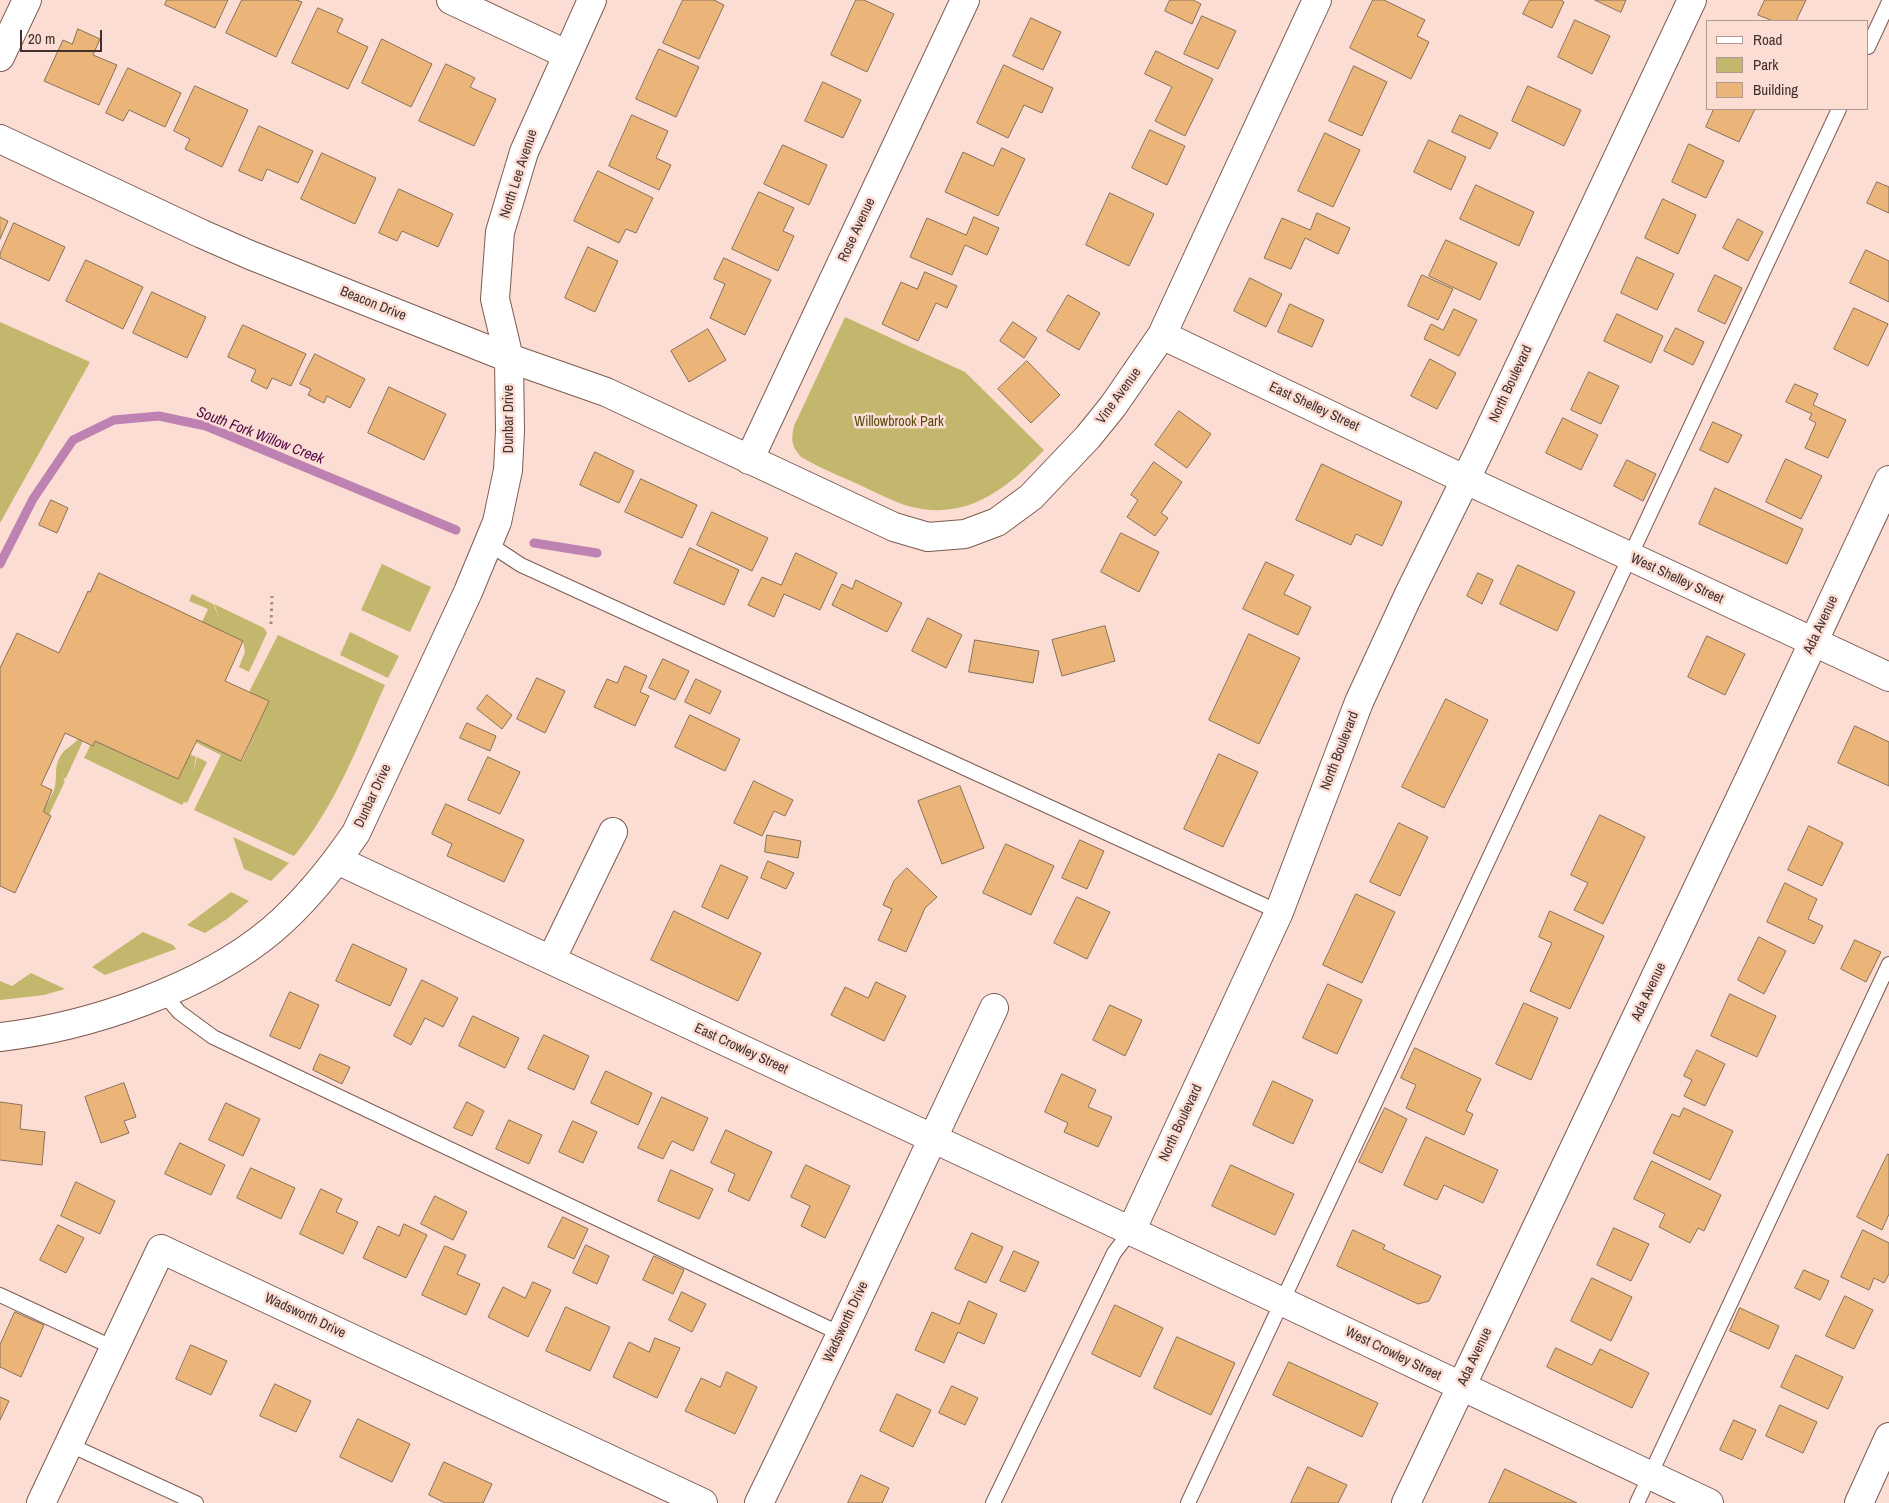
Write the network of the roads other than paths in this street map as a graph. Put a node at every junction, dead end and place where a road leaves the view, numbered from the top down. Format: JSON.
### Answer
{"nodes":[{"id":1,"x":27,"y":0,"type":"edge"},
{"id":2,"x":451,"y":0,"type":"edge"},
{"id":3,"x":592,"y":0,"type":"edge"},
{"id":4,"x":965,"y":0,"type":"edge"},
{"id":5,"x":1317,"y":0,"type":"edge"},
{"id":6,"x":1692,"y":0,"type":"edge"},
{"id":7,"x":1889,"y":2,"type":"edge"},
{"id":8,"x":1869,"y":45,"type":"edge"},
{"id":9,"x":566,"y":54,"type":"junction"},
{"id":10,"x":0,"y":57,"type":"edge"},
{"id":11,"x":1839,"y":110,"type":"edge"},
{"id":12,"x":0,"y":139,"type":"edge"},
{"id":13,"x":1162,"y":335,"type":"junction"},
{"id":14,"x":508,"y":358,"type":"junction"},
{"id":15,"x":748,"y":460,"type":"junction"},
{"id":16,"x":1466,"y":480,"type":"junction"},
{"id":17,"x":1889,"y":480,"type":"edge"},
{"id":18,"x":489,"y":544,"type":"junction"},
{"id":19,"x":1631,"y":557,"type":"junction"},
{"id":20,"x":1813,"y":642,"type":"junction"},
{"id":21,"x":1889,"y":677,"type":"edge"},
{"id":22,"x":613,"y":832,"type":"dead end"},
{"id":23,"x":337,"y":860,"type":"junction"},
{"id":24,"x":1279,"y":912,"type":"junction"},
{"id":25,"x":551,"y":960,"type":"junction"},
{"id":26,"x":1889,"y":964,"type":"edge"},
{"id":27,"x":163,"y":993,"type":"junction"},
{"id":28,"x":994,"y":1008,"type":"dead end"},
{"id":29,"x":0,"y":1037,"type":"edge"},
{"id":30,"x":932,"y":1139,"type":"junction"},
{"id":31,"x":1131,"y":1231,"type":"junction"},
{"id":32,"x":0,"y":1295,"type":"edge"},
{"id":33,"x":1282,"y":1302,"type":"junction"},
{"id":34,"x":841,"y":1334,"type":"junction"},
{"id":35,"x":114,"y":1348,"type":"junction"},
{"id":36,"x":1460,"y":1387,"type":"junction"},
{"id":37,"x":1889,"y":1437,"type":"edge"},
{"id":38,"x":68,"y":1444,"type":"junction"},
{"id":39,"x":1650,"y":1475,"type":"junction"},
{"id":40,"x":41,"y":1503,"type":"edge"},
{"id":41,"x":196,"y":1503,"type":"edge"},
{"id":42,"x":703,"y":1503,"type":"edge"},
{"id":43,"x":759,"y":1503,"type":"edge"},
{"id":44,"x":993,"y":1503,"type":"edge"},
{"id":45,"x":1188,"y":1503,"type":"edge"},
{"id":46,"x":1406,"y":1503,"type":"edge"},
{"id":47,"x":1636,"y":1503,"type":"edge"},
{"id":48,"x":1709,"y":1503,"type":"edge"},
{"id":49,"x":1859,"y":1503,"type":"edge"}],
"edges":[{"from":1,"to":10,"type":"street"},
{"from":2,"to":9,"type":"street"},
{"from":3,"to":9,"type":"street","name":"North Lee Avenue"},
{"from":4,"to":15,"type":"street","name":"Rose Avenue"},
{"from":5,"to":13,"type":"street","name":"Vine Avenue"},
{"from":6,"to":16,"type":"street","name":"North Boulevard"},
{"from":7,"to":8,"type":"lane"},
{"from":9,"to":14,"type":"street","name":"North Lee Avenue"},
{"from":11,"to":19,"type":"lane"},
{"from":12,"to":14,"type":"street","name":"Beacon Drive"},
{"from":13,"to":15,"type":"street","name":"Vine Avenue"},
{"from":13,"to":16,"type":"street","name":"East Shelley Street"},
{"from":14,"to":15,"type":"street","name":"Beacon Drive"},
{"from":14,"to":18,"type":"street","name":"Dunbar Drive"},
{"from":16,"to":19,"type":"street","name":"West Shelley Street"},
{"from":16,"to":24,"type":"street","name":"North Boulevard"},
{"from":17,"to":20,"type":"street","name":"Ada Avenue"},
{"from":18,"to":23,"type":"street","name":"Dunbar Drive"},
{"from":18,"to":24,"type":"lane"},
{"from":19,"to":20,"type":"street","name":"West Shelley Street"},
{"from":19,"to":33,"type":"lane"},
{"from":20,"to":21,"type":"street","name":"West Shelley Street"},
{"from":20,"to":36,"type":"street","name":"Ada Avenue"},
{"from":22,"to":25,"type":"street"},
{"from":23,"to":25,"type":"street","name":"East Crowley Street"},
{"from":23,"to":27,"type":"street","name":"Dunbar Drive"},
{"from":24,"to":31,"type":"street","name":"North Boulevard"},
{"from":25,"to":30,"type":"street","name":"East Crowley Street"},
{"from":26,"to":39,"type":"lane"},
{"from":27,"to":29,"type":"street","name":"Dunbar Drive"},
{"from":27,"to":34,"type":"lane"},
{"from":28,"to":30,"type":"street"},
{"from":30,"to":31,"type":"street","name":"East Crowley Street"},
{"from":30,"to":34,"type":"street","name":"Wadsworth Drive"},
{"from":31,"to":33,"type":"street","name":"West Crowley Street"},
{"from":31,"to":44,"type":"lane","name":"North Boulevard"},
{"from":32,"to":35,"type":"lane"},
{"from":33,"to":36,"type":"street","name":"West Crowley Street"},
{"from":33,"to":45,"type":"lane"},
{"from":34,"to":43,"type":"street","name":"Wadsworth Drive"},
{"from":35,"to":38,"type":"street","name":"Wadsworth Drive"},
{"from":35,"to":42,"type":"street","name":"Wadsworth Drive"},
{"from":36,"to":39,"type":"street","name":"West Crowley Street"},
{"from":36,"to":46,"type":"street","name":"Ada Avenue"},
{"from":37,"to":49,"type":"street"},
{"from":38,"to":40,"type":"street","name":"Wadsworth Drive"},
{"from":38,"to":41,"type":"lane"},
{"from":39,"to":47,"type":"lane"},
{"from":39,"to":48,"type":"street","name":"West Crowley Street"}]}
